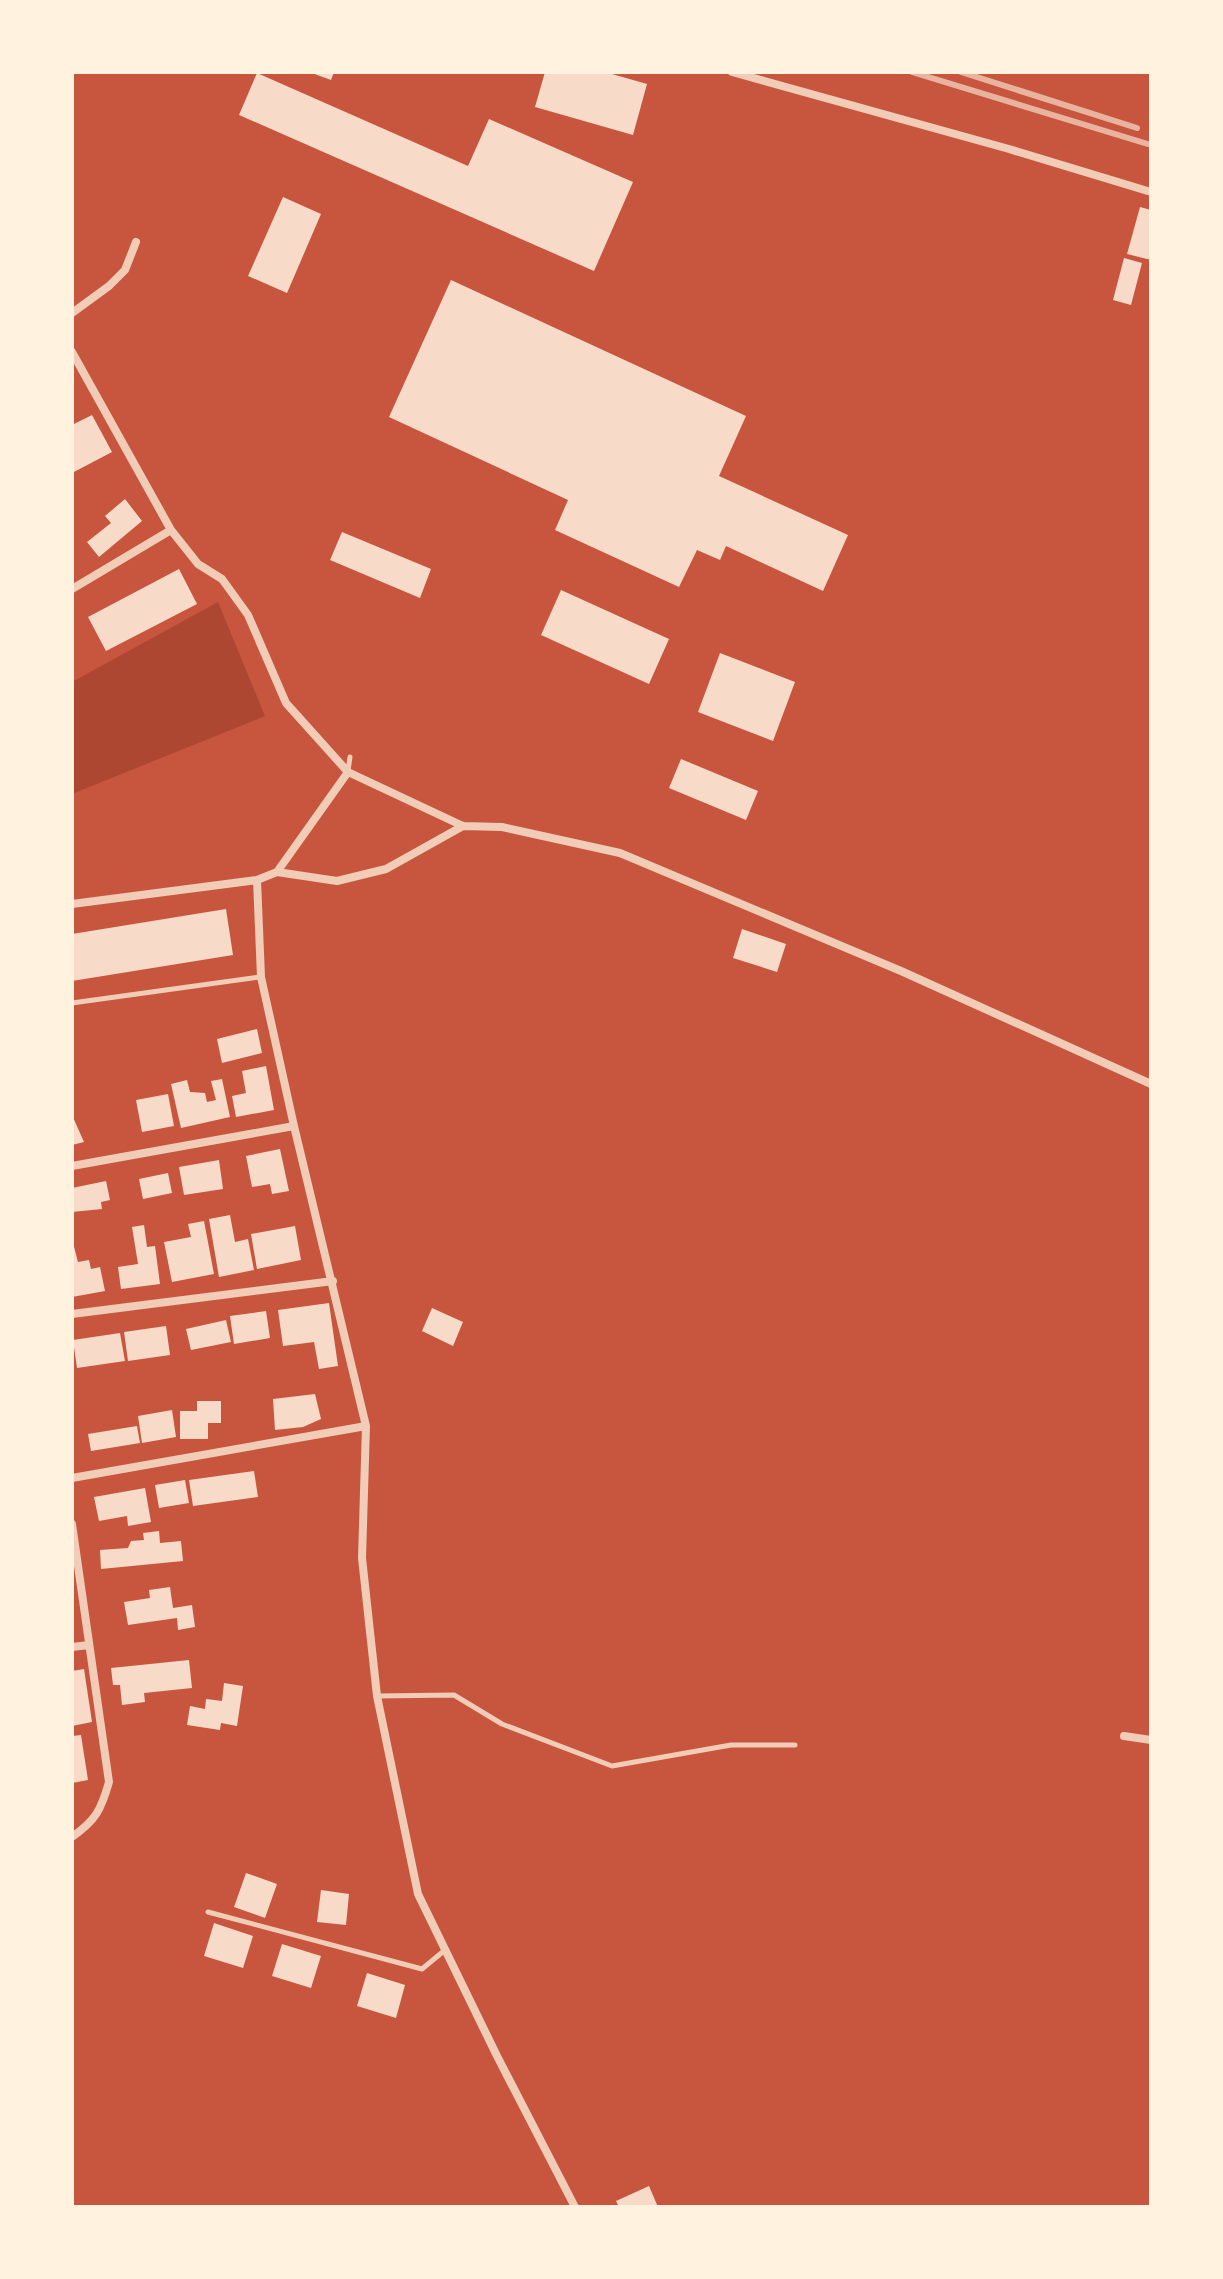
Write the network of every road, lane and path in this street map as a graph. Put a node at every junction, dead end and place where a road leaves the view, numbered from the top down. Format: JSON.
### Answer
{"nodes":[{"id":1,"x":732,"y":72,"type":"edge"},
{"id":2,"x":1151,"y":192,"type":"edge"},
{"id":3,"x":136,"y":242,"type":"dead end"},
{"id":4,"x":72,"y":313,"type":"edge"},
{"id":5,"x":72,"y":352,"type":"edge"},
{"id":6,"x":171,"y":530,"type":"junction"},
{"id":7,"x":72,"y":589,"type":"edge"},
{"id":8,"x":350,"y":757,"type":"dead end"},
{"id":9,"x":348,"y":772,"type":"junction"},
{"id":10,"x":463,"y":826,"type":"junction"},
{"id":11,"x":277,"y":872,"type":"junction"},
{"id":12,"x":257,"y":880,"type":"junction"},
{"id":13,"x":72,"y":904,"type":"edge"},
{"id":14,"x":261,"y":977,"type":"junction"},
{"id":15,"x":72,"y":1003,"type":"edge"},
{"id":16,"x":1151,"y":1084,"type":"edge"},
{"id":17,"x":294,"y":1126,"type":"junction"},
{"id":18,"x":72,"y":1166,"type":"edge"},
{"id":19,"x":333,"y":1281,"type":"junction"},
{"id":20,"x":72,"y":1314,"type":"edge"},
{"id":21,"x":366,"y":1426,"type":"junction"},
{"id":22,"x":72,"y":1478,"type":"edge"},
{"id":23,"x":72,"y":1524,"type":"edge"},
{"id":24,"x":89,"y":1645,"type":"junction"},
{"id":25,"x":72,"y":1647,"type":"edge"},
{"id":26,"x":377,"y":1696,"type":"junction"},
{"id":27,"x":1124,"y":1736,"type":"dead end"},
{"id":28,"x":1151,"y":1740,"type":"edge"},
{"id":29,"x":795,"y":1745,"type":"dead end"},
{"id":30,"x":72,"y":1837,"type":"edge"},
{"id":31,"x":208,"y":1912,"type":"dead end"},
{"id":32,"x":445,"y":1950,"type":"junction"},
{"id":33,"x":575,"y":2207,"type":"edge"}],
"edges":[{"from":1,"to":2,"type":"street"},
{"from":3,"to":4,"type":"street"},
{"from":5,"to":6,"type":"street"},
{"from":6,"to":7,"type":"street"},
{"from":6,"to":9,"type":"street"},
{"from":8,"to":9,"type":"lane"},
{"from":9,"to":10,"type":"street"},
{"from":9,"to":11,"type":"street"},
{"from":10,"to":11,"type":"street"},
{"from":10,"to":16,"type":"street"},
{"from":11,"to":12,"type":"street"},
{"from":12,"to":13,"type":"street"},
{"from":12,"to":14,"type":"street"},
{"from":14,"to":15,"type":"lane"},
{"from":14,"to":17,"type":"street"},
{"from":17,"to":18,"type":"street"},
{"from":17,"to":19,"type":"street"},
{"from":19,"to":20,"type":"street"},
{"from":19,"to":21,"type":"street"},
{"from":21,"to":22,"type":"street"},
{"from":21,"to":26,"type":"street"},
{"from":23,"to":24,"type":"street"},
{"from":24,"to":25,"type":"street"},
{"from":24,"to":30,"type":"street"},
{"from":26,"to":29,"type":"lane"},
{"from":26,"to":32,"type":"street"},
{"from":27,"to":28,"type":"street"},
{"from":31,"to":32,"type":"lane"},
{"from":32,"to":33,"type":"street"}]}
